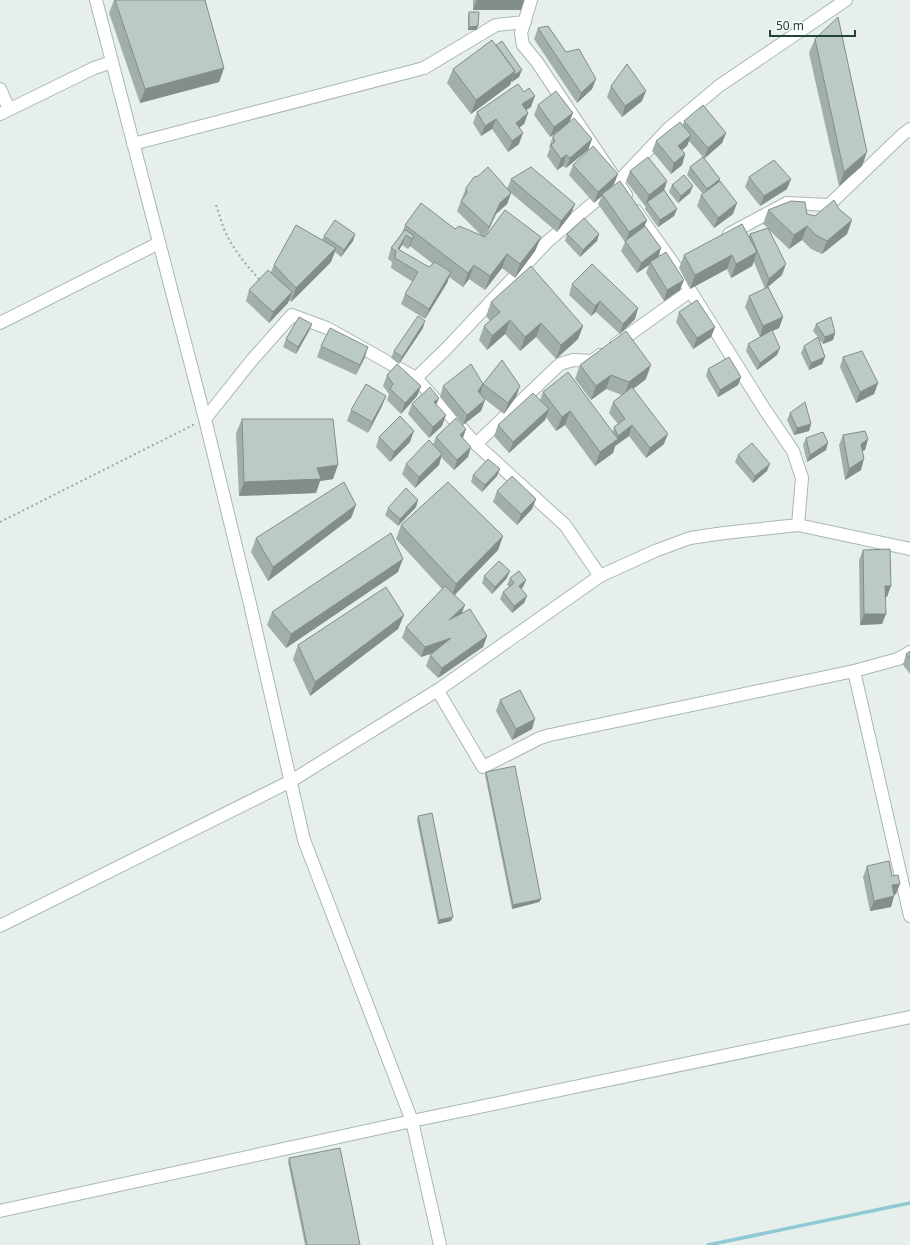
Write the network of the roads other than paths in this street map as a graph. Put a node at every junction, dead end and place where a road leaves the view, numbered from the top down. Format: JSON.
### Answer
{"nodes":[{"id":1,"x":96,"y":0,"type":"edge"},
{"id":2,"x":531,"y":0,"type":"edge"},
{"id":3,"x":846,"y":0,"type":"edge"},
{"id":4,"x":525,"y":22,"type":"junction"},
{"id":5,"x":112,"y":62,"type":"junction"},
{"id":6,"x":0,"y":90,"type":"edge"},
{"id":7,"x":5,"y":112,"type":"edge"},
{"id":8,"x":910,"y":129,"type":"edge"},
{"id":9,"x":133,"y":144,"type":"junction"},
{"id":10,"x":617,"y":183,"type":"junction"},
{"id":11,"x":720,"y":239,"type":"edge"},
{"id":12,"x":159,"y":243,"type":"junction"},
{"id":13,"x":686,"y":256,"type":"edge"},
{"id":14,"x":673,"y":263,"type":"junction"},
{"id":15,"x":690,"y":291,"type":"junction"},
{"id":16,"x":0,"y":323,"type":"edge"},
{"id":17,"x":416,"y":378,"type":"junction"},
{"id":18,"x":205,"y":419,"type":"junction"},
{"id":19,"x":476,"y":444,"type":"junction"},
{"id":20,"x":798,"y":525,"type":"junction"},
{"id":21,"x":910,"y":549,"type":"edge"},
{"id":22,"x":600,"y":576,"type":"junction"},
{"id":23,"x":910,"y":652,"type":"edge"},
{"id":24,"x":854,"y":671,"type":"junction"},
{"id":25,"x":438,"y":691,"type":"junction"},
{"id":26,"x":291,"y":781,"type":"junction"},
{"id":27,"x":910,"y":916,"type":"edge"},
{"id":28,"x":0,"y":926,"type":"edge"},
{"id":29,"x":910,"y":1017,"type":"edge"},
{"id":30,"x":412,"y":1121,"type":"junction"},
{"id":31,"x":0,"y":1211,"type":"edge"},
{"id":32,"x":440,"y":1245,"type":"edge"}],
"edges":[{"from":1,"to":5,"type":"street"},
{"from":2,"to":4,"type":"street"},
{"from":3,"to":10,"type":"street"},
{"from":4,"to":9,"type":"street"},
{"from":4,"to":10,"type":"street"},
{"from":5,"to":7,"type":"street"},
{"from":5,"to":9,"type":"street"},
{"from":6,"to":7,"type":"street"},
{"from":8,"to":11,"type":"street"},
{"from":9,"to":12,"type":"street"},
{"from":10,"to":14,"type":"street"},
{"from":10,"to":17,"type":"street"},
{"from":12,"to":16,"type":"street"},
{"from":12,"to":18,"type":"street"},
{"from":13,"to":14,"type":"street"},
{"from":14,"to":15,"type":"street"},
{"from":15,"to":19,"type":"street"},
{"from":15,"to":20,"type":"street"},
{"from":17,"to":18,"type":"street"},
{"from":17,"to":19,"type":"street"},
{"from":18,"to":26,"type":"street"},
{"from":19,"to":22,"type":"street"},
{"from":20,"to":21,"type":"street"},
{"from":20,"to":22,"type":"street"},
{"from":22,"to":25,"type":"street"},
{"from":23,"to":24,"type":"street"},
{"from":24,"to":25,"type":"street"},
{"from":24,"to":27,"type":"street"},
{"from":25,"to":26,"type":"street"},
{"from":26,"to":28,"type":"street"},
{"from":26,"to":30,"type":"street"},
{"from":29,"to":30,"type":"street"},
{"from":30,"to":31,"type":"street"},
{"from":30,"to":32,"type":"street"}]}
